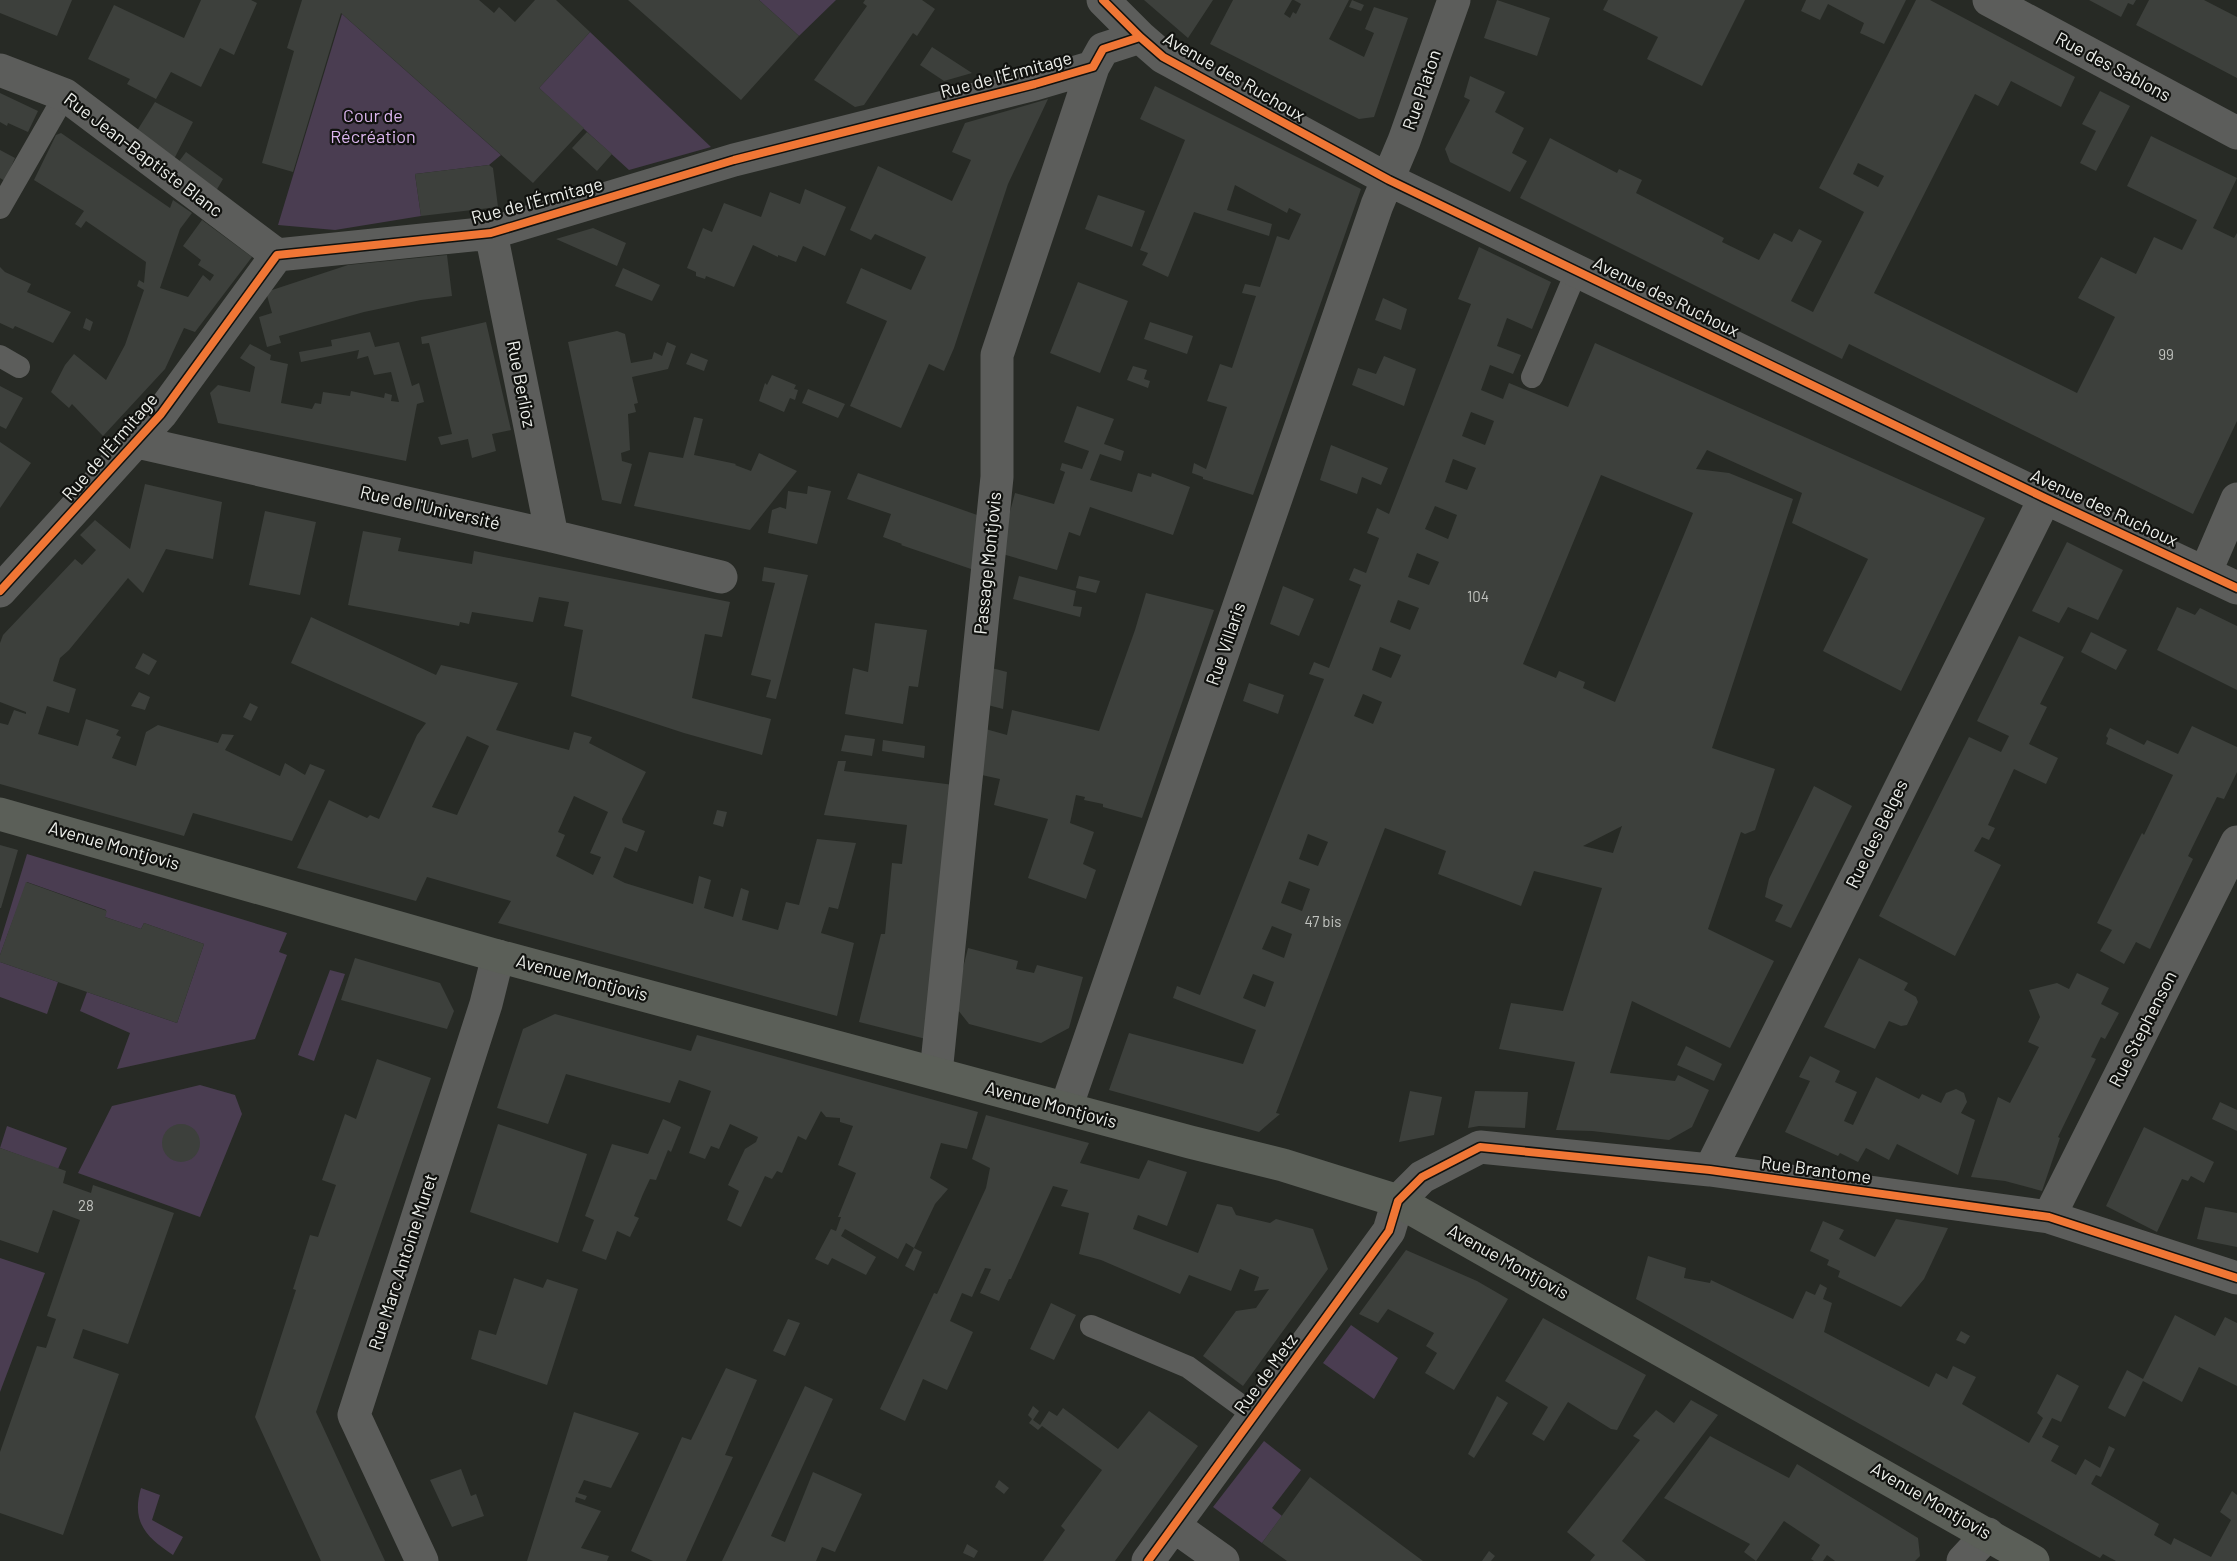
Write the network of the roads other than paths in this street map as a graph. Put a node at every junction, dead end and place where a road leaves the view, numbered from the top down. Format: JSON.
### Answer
{"nodes":[{"id":1,"x":1103,"y":0,"type":"edge"},
{"id":2,"x":1454,"y":0,"type":"edge"},
{"id":3,"x":1989,"y":0,"type":"edge"},
{"id":4,"x":1140,"y":37,"type":"junction"},
{"id":5,"x":1093,"y":67,"type":"junction"},
{"id":6,"x":0,"y":70,"type":"edge"},
{"id":7,"x":65,"y":95,"type":"junction"},
{"id":8,"x":2237,"y":133,"type":"edge"},
{"id":9,"x":1389,"y":180,"type":"junction"},
{"id":10,"x":0,"y":208,"type":"edge"},
{"id":11,"x":491,"y":233,"type":"junction"},
{"id":12,"x":277,"y":255,"type":"junction"},
{"id":13,"x":1577,"y":270,"type":"junction"},
{"id":14,"x":1532,"y":377,"type":"dead end"},
{"id":15,"x":137,"y":442,"type":"junction"},
{"id":16,"x":2045,"y":498,"type":"junction"},
{"id":17,"x":2237,"y":499,"type":"edge"},
{"id":18,"x":552,"y":536,"type":"junction"},
{"id":19,"x":2206,"y":571,"type":"junction"},
{"id":20,"x":721,"y":577,"type":"dead end"},
{"id":21,"x":2237,"y":588,"type":"edge"},
{"id":22,"x":0,"y":591,"type":"edge"},
{"id":23,"x":0,"y":814,"type":"edge"},
{"id":24,"x":2237,"y":842,"type":"edge"},
{"id":25,"x":498,"y":956,"type":"junction"},
{"id":26,"x":936,"y":1073,"type":"junction"},
{"id":27,"x":1066,"y":1108,"type":"junction"},
{"id":28,"x":1710,"y":1170,"type":"junction"},
{"id":29,"x":1398,"y":1201,"type":"junction"},
{"id":30,"x":2049,"y":1216,"type":"junction"},
{"id":31,"x":2237,"y":1278,"type":"edge"},
{"id":32,"x":1091,"y":1326,"type":"dead end"},
{"id":33,"x":1254,"y":1415,"type":"junction"},
{"id":34,"x":1174,"y":1526,"type":"junction"},
{"id":35,"x":1988,"y":1534,"type":"junction"},
{"id":36,"x":422,"y":1561,"type":"edge"},
{"id":37,"x":1148,"y":1561,"type":"edge"},
{"id":38,"x":1223,"y":1561,"type":"edge"},
{"id":39,"x":1963,"y":1561,"type":"edge"},
{"id":40,"x":2033,"y":1561,"type":"edge"}],
"edges":[{"from":1,"to":4,"type":"street","name":"Avenue des Ruchoux"},
{"from":2,"to":9,"type":"street","name":"Rue Platon"},
{"from":3,"to":8,"type":"street","name":"Rue des Sablons"},
{"from":4,"to":5,"type":"street","name":"Rue de l'Érmitage"},
{"from":4,"to":9,"type":"street","name":"Avenue des Ruchoux"},
{"from":5,"to":11,"type":"street","name":"Rue de l'Érmitage"},
{"from":5,"to":26,"type":"street","name":"Passage Montjovis"},
{"from":6,"to":7,"type":"street","name":"Rue Jean-Baptiste Blanc"},
{"from":7,"to":10,"type":"lane"},
{"from":7,"to":12,"type":"street","name":"Rue Jean-Baptiste Blanc"},
{"from":9,"to":13,"type":"street","name":"Avenue des Ruchoux"},
{"from":9,"to":27,"type":"street","name":"Rue Villaris"},
{"from":11,"to":12,"type":"street","name":"Rue de l'Érmitage"},
{"from":11,"to":18,"type":"street","name":"Rue Berlioz"},
{"from":12,"to":15,"type":"street","name":"Rue de l'Érmitage"},
{"from":13,"to":14,"type":"lane"},
{"from":13,"to":16,"type":"street","name":"Avenue des Ruchoux"},
{"from":15,"to":18,"type":"street","name":"Rue de l'Université"},
{"from":15,"to":22,"type":"street","name":"Rue de l'Érmitage"},
{"from":16,"to":19,"type":"street","name":"Avenue des Ruchoux"},
{"from":16,"to":28,"type":"street","name":"Rue des Belges"},
{"from":17,"to":19,"type":"street"},
{"from":18,"to":20,"type":"street","name":"Rue de l'Université"},
{"from":19,"to":21,"type":"street","name":"Avenue des Ruchoux"},
{"from":23,"to":25,"type":"main road","name":"Avenue Montjovis"},
{"from":24,"to":30,"type":"street","name":"Rue Stephenson"},
{"from":25,"to":26,"type":"main road","name":"Avenue Montjovis"},
{"from":25,"to":36,"type":"street","name":"Rue Marc Antoine Muret"},
{"from":26,"to":27,"type":"main road","name":"Avenue Montjovis"},
{"from":27,"to":29,"type":"main road","name":"Avenue Montjovis"},
{"from":28,"to":29,"type":"street","name":"Rue Brantome"},
{"from":28,"to":30,"type":"street","name":"Rue Brantome"},
{"from":29,"to":33,"type":"street","name":"Rue de Metz"},
{"from":29,"to":35,"type":"main road","name":"Avenue Montjovis"},
{"from":30,"to":31,"type":"street","name":"Rue Brantome"},
{"from":32,"to":33,"type":"lane"},
{"from":33,"to":34,"type":"street","name":"Rue de Metz"},
{"from":34,"to":37,"type":"street","name":"Rue de Metz"},
{"from":34,"to":38,"type":"street"},
{"from":35,"to":39,"type":"street"},
{"from":35,"to":40,"type":"main road","name":"Avenue Montjovis"}]}
